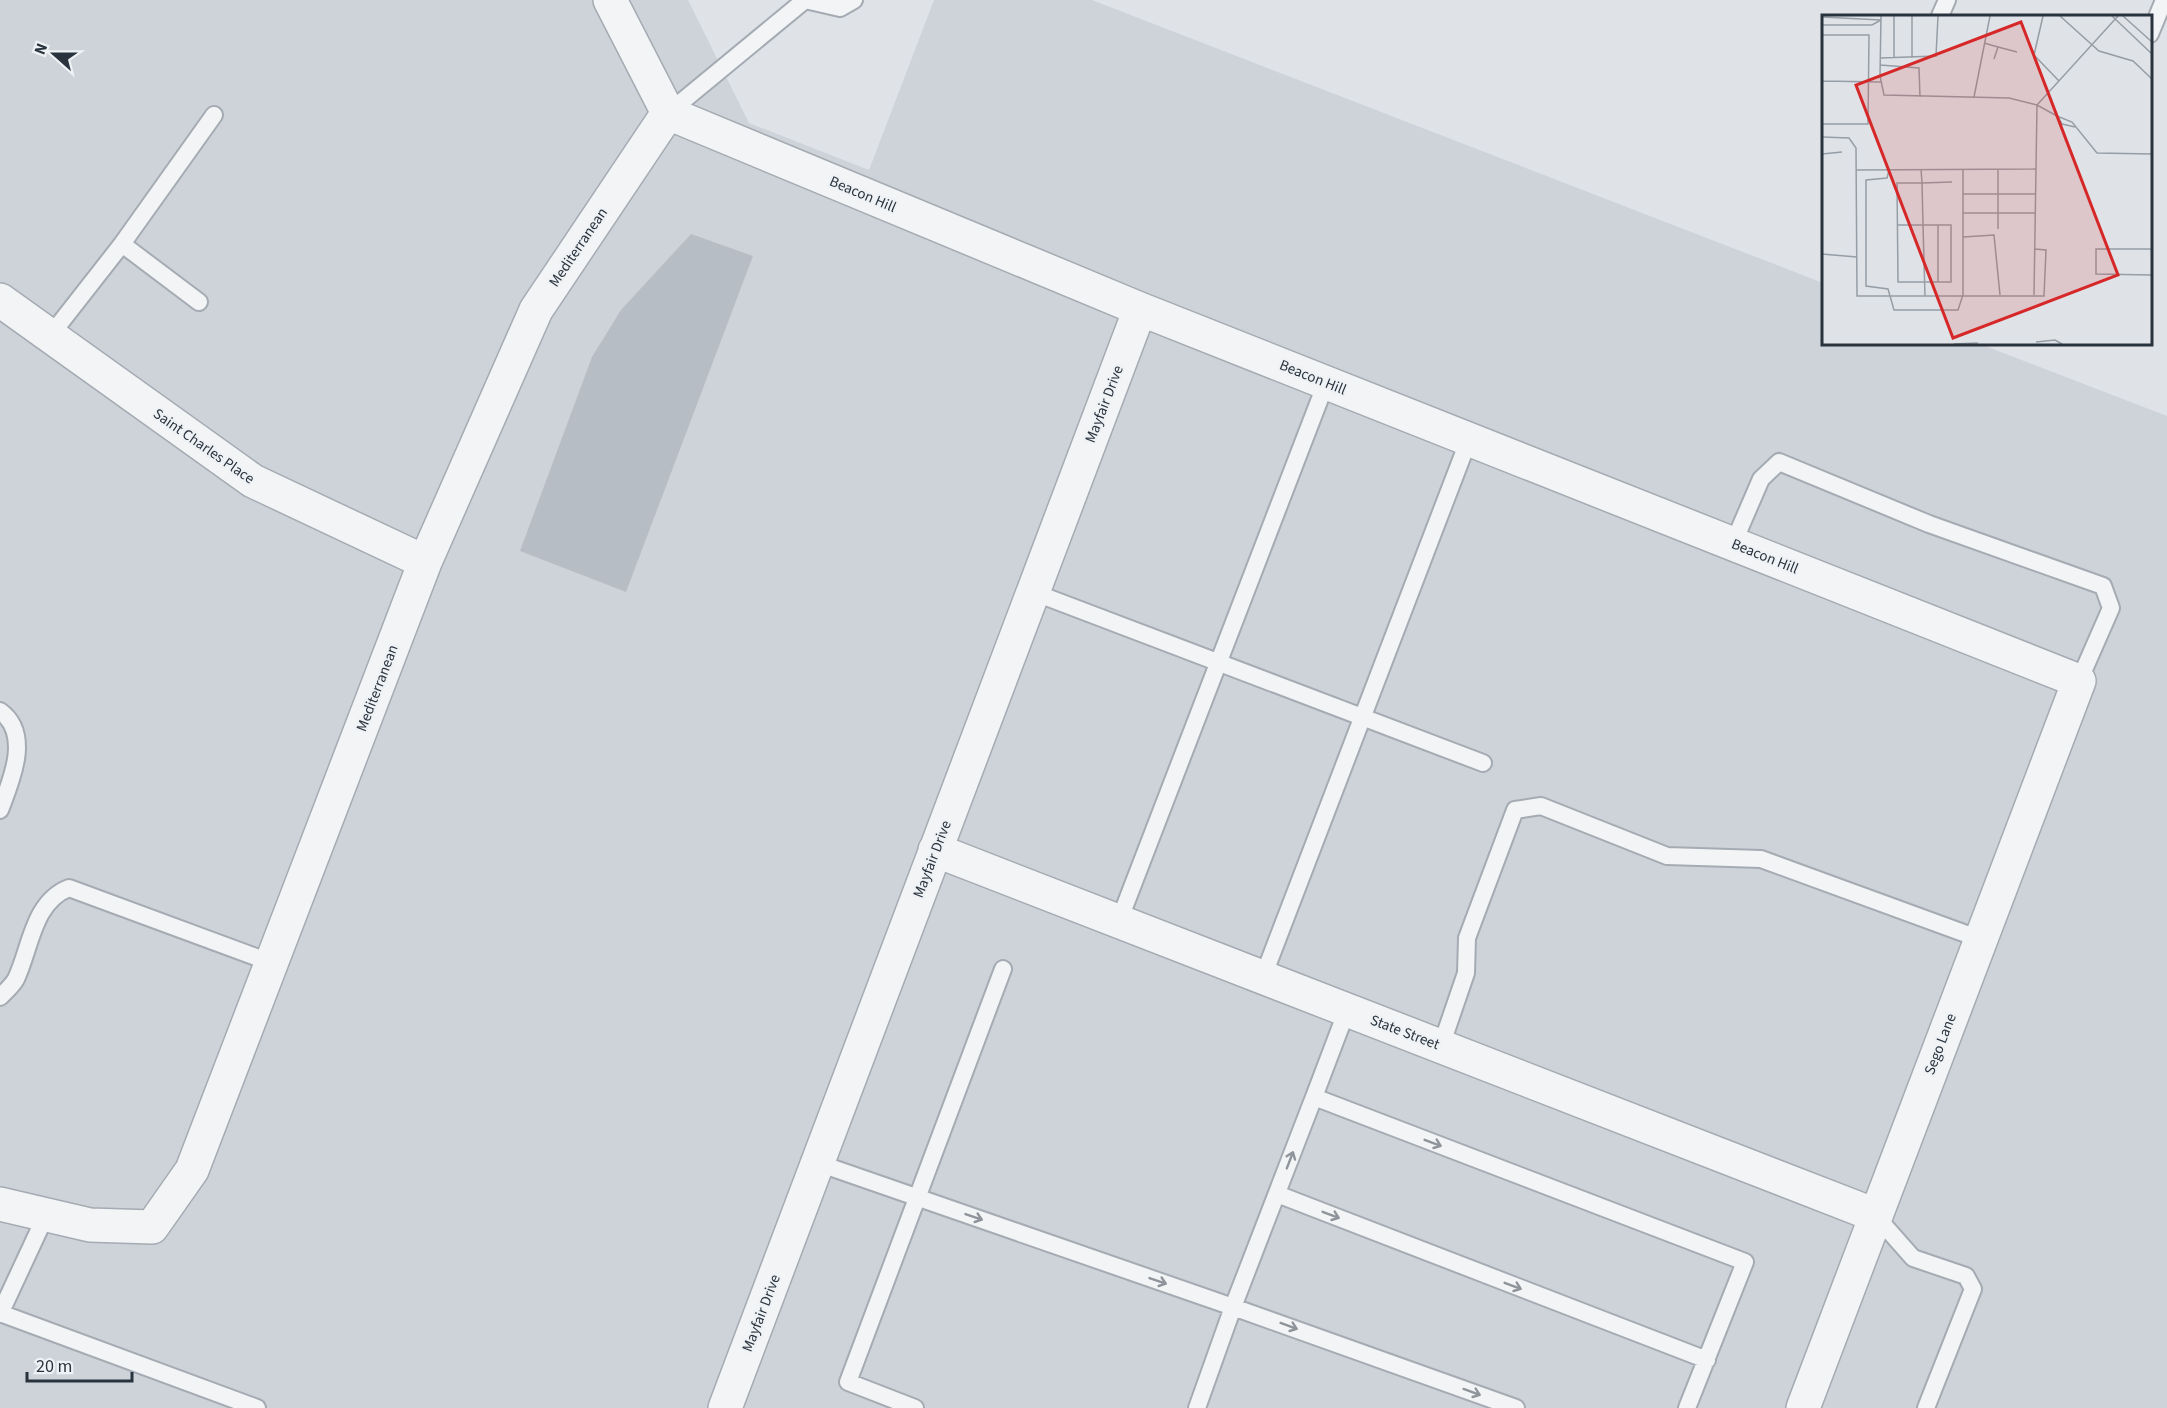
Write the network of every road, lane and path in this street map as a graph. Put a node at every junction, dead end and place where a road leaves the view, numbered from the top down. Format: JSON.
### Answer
{"nodes":[{"id":1,"x":610,"y":0,"type":"edge"},
{"id":2,"x":805,"y":0,"type":"edge"},
{"id":3,"x":854,"y":0,"type":"edge"},
{"id":4,"x":1947,"y":0,"type":"edge"},
{"id":5,"x":2164,"y":0,"type":"edge"},
{"id":6,"x":1940,"y":15,"type":"edge"},
{"id":7,"x":2152,"y":31,"type":"edge"},
{"id":8,"x":668,"y":113,"type":"junction"},
{"id":9,"x":214,"y":114,"type":"dead end"},
{"id":10,"x":122,"y":244,"type":"junction"},
{"id":11,"x":0,"y":300,"type":"edge"},
{"id":12,"x":199,"y":302,"type":"dead end"},
{"id":13,"x":1140,"y":309,"type":"junction"},
{"id":14,"x":50,"y":336,"type":"junction"},
{"id":15,"x":1326,"y":383,"type":"junction"},
{"id":16,"x":1469,"y":439,"type":"junction"},
{"id":17,"x":1733,"y":544,"type":"junction"},
{"id":18,"x":425,"y":562,"type":"junction"},
{"id":19,"x":1033,"y":592,"type":"junction"},
{"id":20,"x":1219,"y":662,"type":"junction"},
{"id":21,"x":2079,"y":681,"type":"junction"},
{"id":22,"x":0,"y":711,"type":"edge"},
{"id":23,"x":1362,"y":718,"type":"junction"},
{"id":24,"x":1483,"y":763,"type":"dead end"},
{"id":25,"x":0,"y":810,"type":"edge"},
{"id":26,"x":936,"y":850,"type":"junction"},
{"id":27,"x":1119,"y":921,"type":"junction"},
{"id":28,"x":1980,"y":939,"type":"junction"},
{"id":29,"x":272,"y":963,"type":"junction"},
{"id":30,"x":1003,"y":969,"type":"dead end"},
{"id":31,"x":1263,"y":977,"type":"junction"},
{"id":32,"x":0,"y":998,"type":"edge"},
{"id":33,"x":1347,"y":1010,"type":"junction"},
{"id":34,"x":1441,"y":1046,"type":"junction"},
{"id":35,"x":1314,"y":1097,"type":"junction"},
{"id":36,"x":818,"y":1163,"type":"junction"},
{"id":37,"x":1276,"y":1194,"type":"junction"},
{"id":38,"x":918,"y":1198,"type":"junction"},
{"id":39,"x":0,"y":1204,"type":"edge"},
{"id":40,"x":46,"y":1215,"type":"junction"},
{"id":41,"x":1875,"y":1215,"type":"junction"},
{"id":42,"x":1233,"y":1307,"type":"junction"},
{"id":43,"x":0,"y":1313,"type":"edge"},
{"id":44,"x":1707,"y":1360,"type":"junction"},
{"id":45,"x":257,"y":1408,"type":"edge"},
{"id":46,"x":727,"y":1408,"type":"edge"},
{"id":47,"x":915,"y":1408,"type":"edge"},
{"id":48,"x":1197,"y":1408,"type":"edge"},
{"id":49,"x":1516,"y":1408,"type":"edge"},
{"id":50,"x":1687,"y":1408,"type":"edge"},
{"id":51,"x":1803,"y":1408,"type":"edge"},
{"id":52,"x":1926,"y":1408,"type":"edge"}],
"edges":[{"from":1,"to":8,"type":"street"},
{"from":2,"to":3,"type":"lane"},
{"from":2,"to":8,"type":"lane"},
{"from":4,"to":6,"type":"lane"},
{"from":5,"to":7,"type":"lane"},
{"from":8,"to":13,"type":"street","name":"Beacon Hill"},
{"from":8,"to":18,"type":"street","name":"Mediterranean"},
{"from":9,"to":10,"type":"lane"},
{"from":10,"to":12,"type":"lane"},
{"from":10,"to":14,"type":"lane"},
{"from":11,"to":14,"type":"street","name":"Saint Charles Place"},
{"from":13,"to":15,"type":"street","name":"Beacon Hill"},
{"from":13,"to":19,"type":"street","name":"Mayfair Drive"},
{"from":14,"to":18,"type":"street","name":"Saint Charles Place"},
{"from":15,"to":16,"type":"street","name":"Beacon Hill"},
{"from":15,"to":20,"type":"lane"},
{"from":16,"to":17,"type":"street","name":"Beacon Hill"},
{"from":16,"to":23,"type":"lane"},
{"from":17,"to":21,"type":"street","name":"Beacon Hill"},
{"from":17,"to":21,"type":"lane"},
{"from":18,"to":29,"type":"street","name":"Mediterranean"},
{"from":19,"to":20,"type":"lane"},
{"from":19,"to":26,"type":"street","name":"Mayfair Drive"},
{"from":20,"to":23,"type":"lane"},
{"from":20,"to":27,"type":"lane"},
{"from":21,"to":28,"type":"street","name":"Sego Lane"},
{"from":22,"to":25,"type":"lane"},
{"from":23,"to":24,"type":"lane"},
{"from":23,"to":31,"type":"lane"},
{"from":26,"to":27,"type":"street","name":"State Street"},
{"from":26,"to":36,"type":"street","name":"Mayfair Drive"},
{"from":27,"to":31,"type":"street","name":"State Street"},
{"from":28,"to":34,"type":"lane"},
{"from":28,"to":41,"type":"street","name":"Sego Lane"},
{"from":29,"to":32,"type":"lane"},
{"from":29,"to":40,"type":"street","name":"Mediterranean"},
{"from":30,"to":38,"type":"lane"},
{"from":31,"to":33,"type":"street","name":"State Street"},
{"from":33,"to":34,"type":"street","name":"State Street"},
{"from":33,"to":35,"type":"lane"},
{"from":34,"to":41,"type":"street","name":"State Street"},
{"from":37,"to":35,"type":"lane","one_way":true},
{"from":35,"to":44,"type":"lane","one_way":true},
{"from":36,"to":38,"type":"lane"},
{"from":36,"to":46,"type":"street","name":"Mayfair Drive"},
{"from":37,"to":42,"type":"lane"},
{"from":37,"to":44,"type":"lane","one_way":true},
{"from":38,"to":42,"type":"lane","one_way":true},
{"from":38,"to":47,"type":"lane"},
{"from":39,"to":40,"type":"street"},
{"from":40,"to":43,"type":"lane"},
{"from":41,"to":51,"type":"street","name":"Sego Lane"},
{"from":41,"to":52,"type":"lane"},
{"from":42,"to":48,"type":"lane"},
{"from":42,"to":49,"type":"lane","one_way":true},
{"from":43,"to":45,"type":"lane"},
{"from":44,"to":50,"type":"lane"}]}
